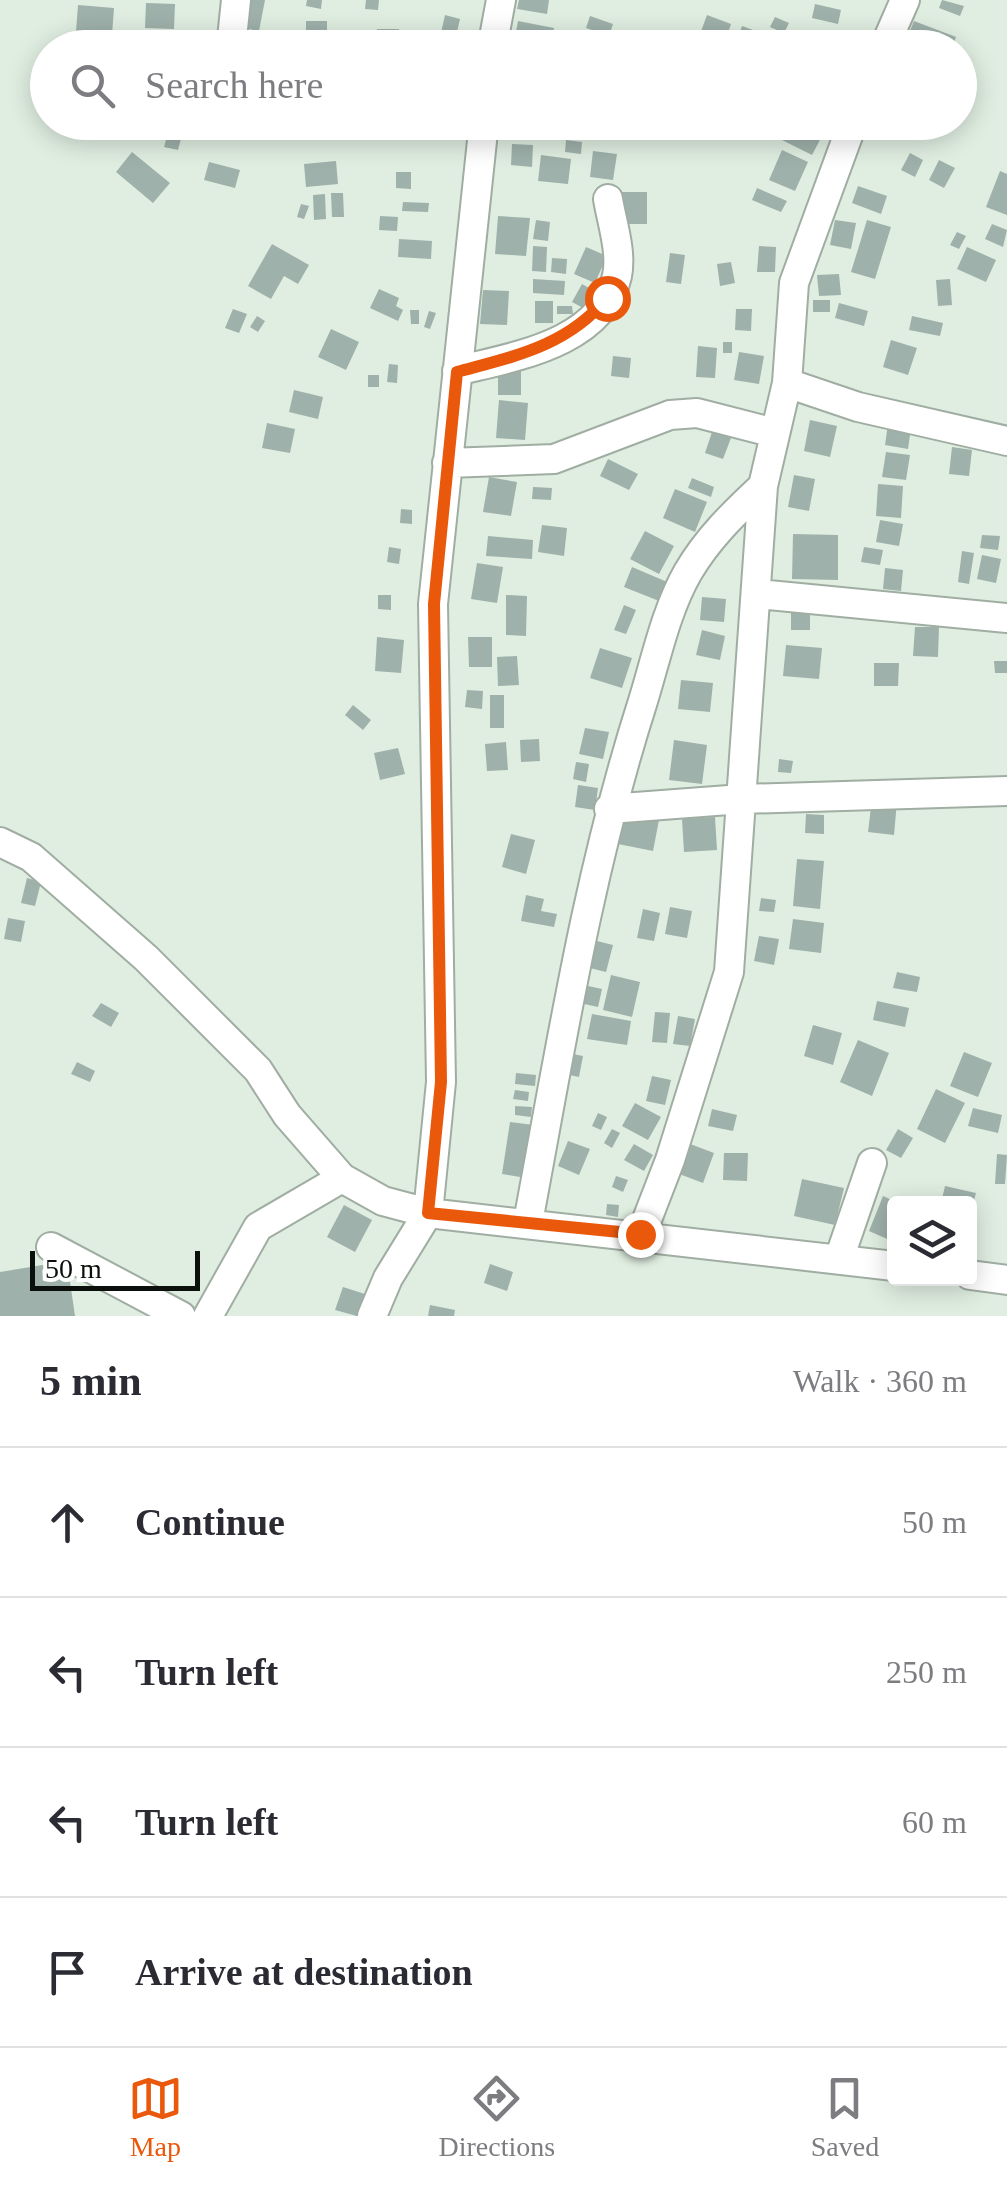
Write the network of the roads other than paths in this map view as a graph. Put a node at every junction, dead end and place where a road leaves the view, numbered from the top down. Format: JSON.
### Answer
{"nodes":[{"id":1,"x":236,"y":0,"type":"edge"},
{"id":2,"x":501,"y":0,"type":"edge"},
{"id":3,"x":905,"y":0,"type":"edge"},
{"id":4,"x":232,"y":30,"type":"edge"},
{"id":5,"x":495,"y":30,"type":"edge"},
{"id":6,"x":892,"y":30,"type":"edge"},
{"id":7,"x":482,"y":140,"type":"edge"},
{"id":8,"x":846,"y":140,"type":"edge"},
{"id":9,"x":608,"y":199,"type":"dead end"},
{"id":10,"x":457,"y":372,"type":"junction"},
{"id":11,"x":787,"y":384,"type":"junction"},
{"id":12,"x":775,"y":433,"type":"junction"},
{"id":13,"x":1007,"y":440,"type":"edge"},
{"id":14,"x":448,"y":463,"type":"junction"},
{"id":15,"x":763,"y":486,"type":"junction"},
{"id":16,"x":758,"y":594,"type":"junction"},
{"id":17,"x":1007,"y":618,"type":"edge"},
{"id":18,"x":1007,"y":791,"type":"edge"},
{"id":19,"x":742,"y":799,"type":"junction"},
{"id":20,"x":609,"y":809,"type":"junction"},
{"id":21,"x":0,"y":842,"type":"edge"},
{"id":22,"x":872,"y":1163,"type":"dead end"},
{"id":23,"x":342,"y":1178,"type":"junction"},
{"id":24,"x":428,"y":1213,"type":"junction"},
{"id":25,"x":528,"y":1222,"type":"junction"},
{"id":26,"x":640,"y":1234,"type":"junction"},
{"id":27,"x":51,"y":1246,"type":"dead end"},
{"id":28,"x":839,"y":1259,"type":"junction"},
{"id":29,"x":887,"y":1265,"type":"edge"},
{"id":30,"x":977,"y":1276,"type":"edge"},
{"id":31,"x":1007,"y":1280,"type":"edge"},
{"id":32,"x":181,"y":1316,"type":"edge"},
{"id":33,"x":208,"y":1316,"type":"edge"},
{"id":34,"x":372,"y":1316,"type":"edge"}],
"edges":[{"from":1,"to":4,"type":"street"},
{"from":2,"to":5,"type":"street"},
{"from":3,"to":6,"type":"street"},
{"from":7,"to":10,"type":"street"},
{"from":8,"to":11,"type":"street"},
{"from":9,"to":10,"type":"street"},
{"from":10,"to":14,"type":"street"},
{"from":11,"to":12,"type":"street"},
{"from":11,"to":13,"type":"street"},
{"from":12,"to":14,"type":"street"},
{"from":12,"to":15,"type":"street"},
{"from":14,"to":24,"type":"street"},
{"from":15,"to":16,"type":"street"},
{"from":15,"to":20,"type":"street"},
{"from":16,"to":17,"type":"street"},
{"from":16,"to":19,"type":"street"},
{"from":18,"to":19,"type":"street"},
{"from":19,"to":20,"type":"street"},
{"from":19,"to":26,"type":"street"},
{"from":20,"to":25,"type":"street"},
{"from":21,"to":23,"type":"street"},
{"from":22,"to":28,"type":"street"},
{"from":23,"to":24,"type":"street"},
{"from":23,"to":33,"type":"street"},
{"from":24,"to":25,"type":"street"},
{"from":24,"to":34,"type":"street"},
{"from":25,"to":26,"type":"street"},
{"from":26,"to":28,"type":"street"},
{"from":27,"to":32,"type":"street"},
{"from":28,"to":29,"type":"street"},
{"from":30,"to":31,"type":"street"}]}
